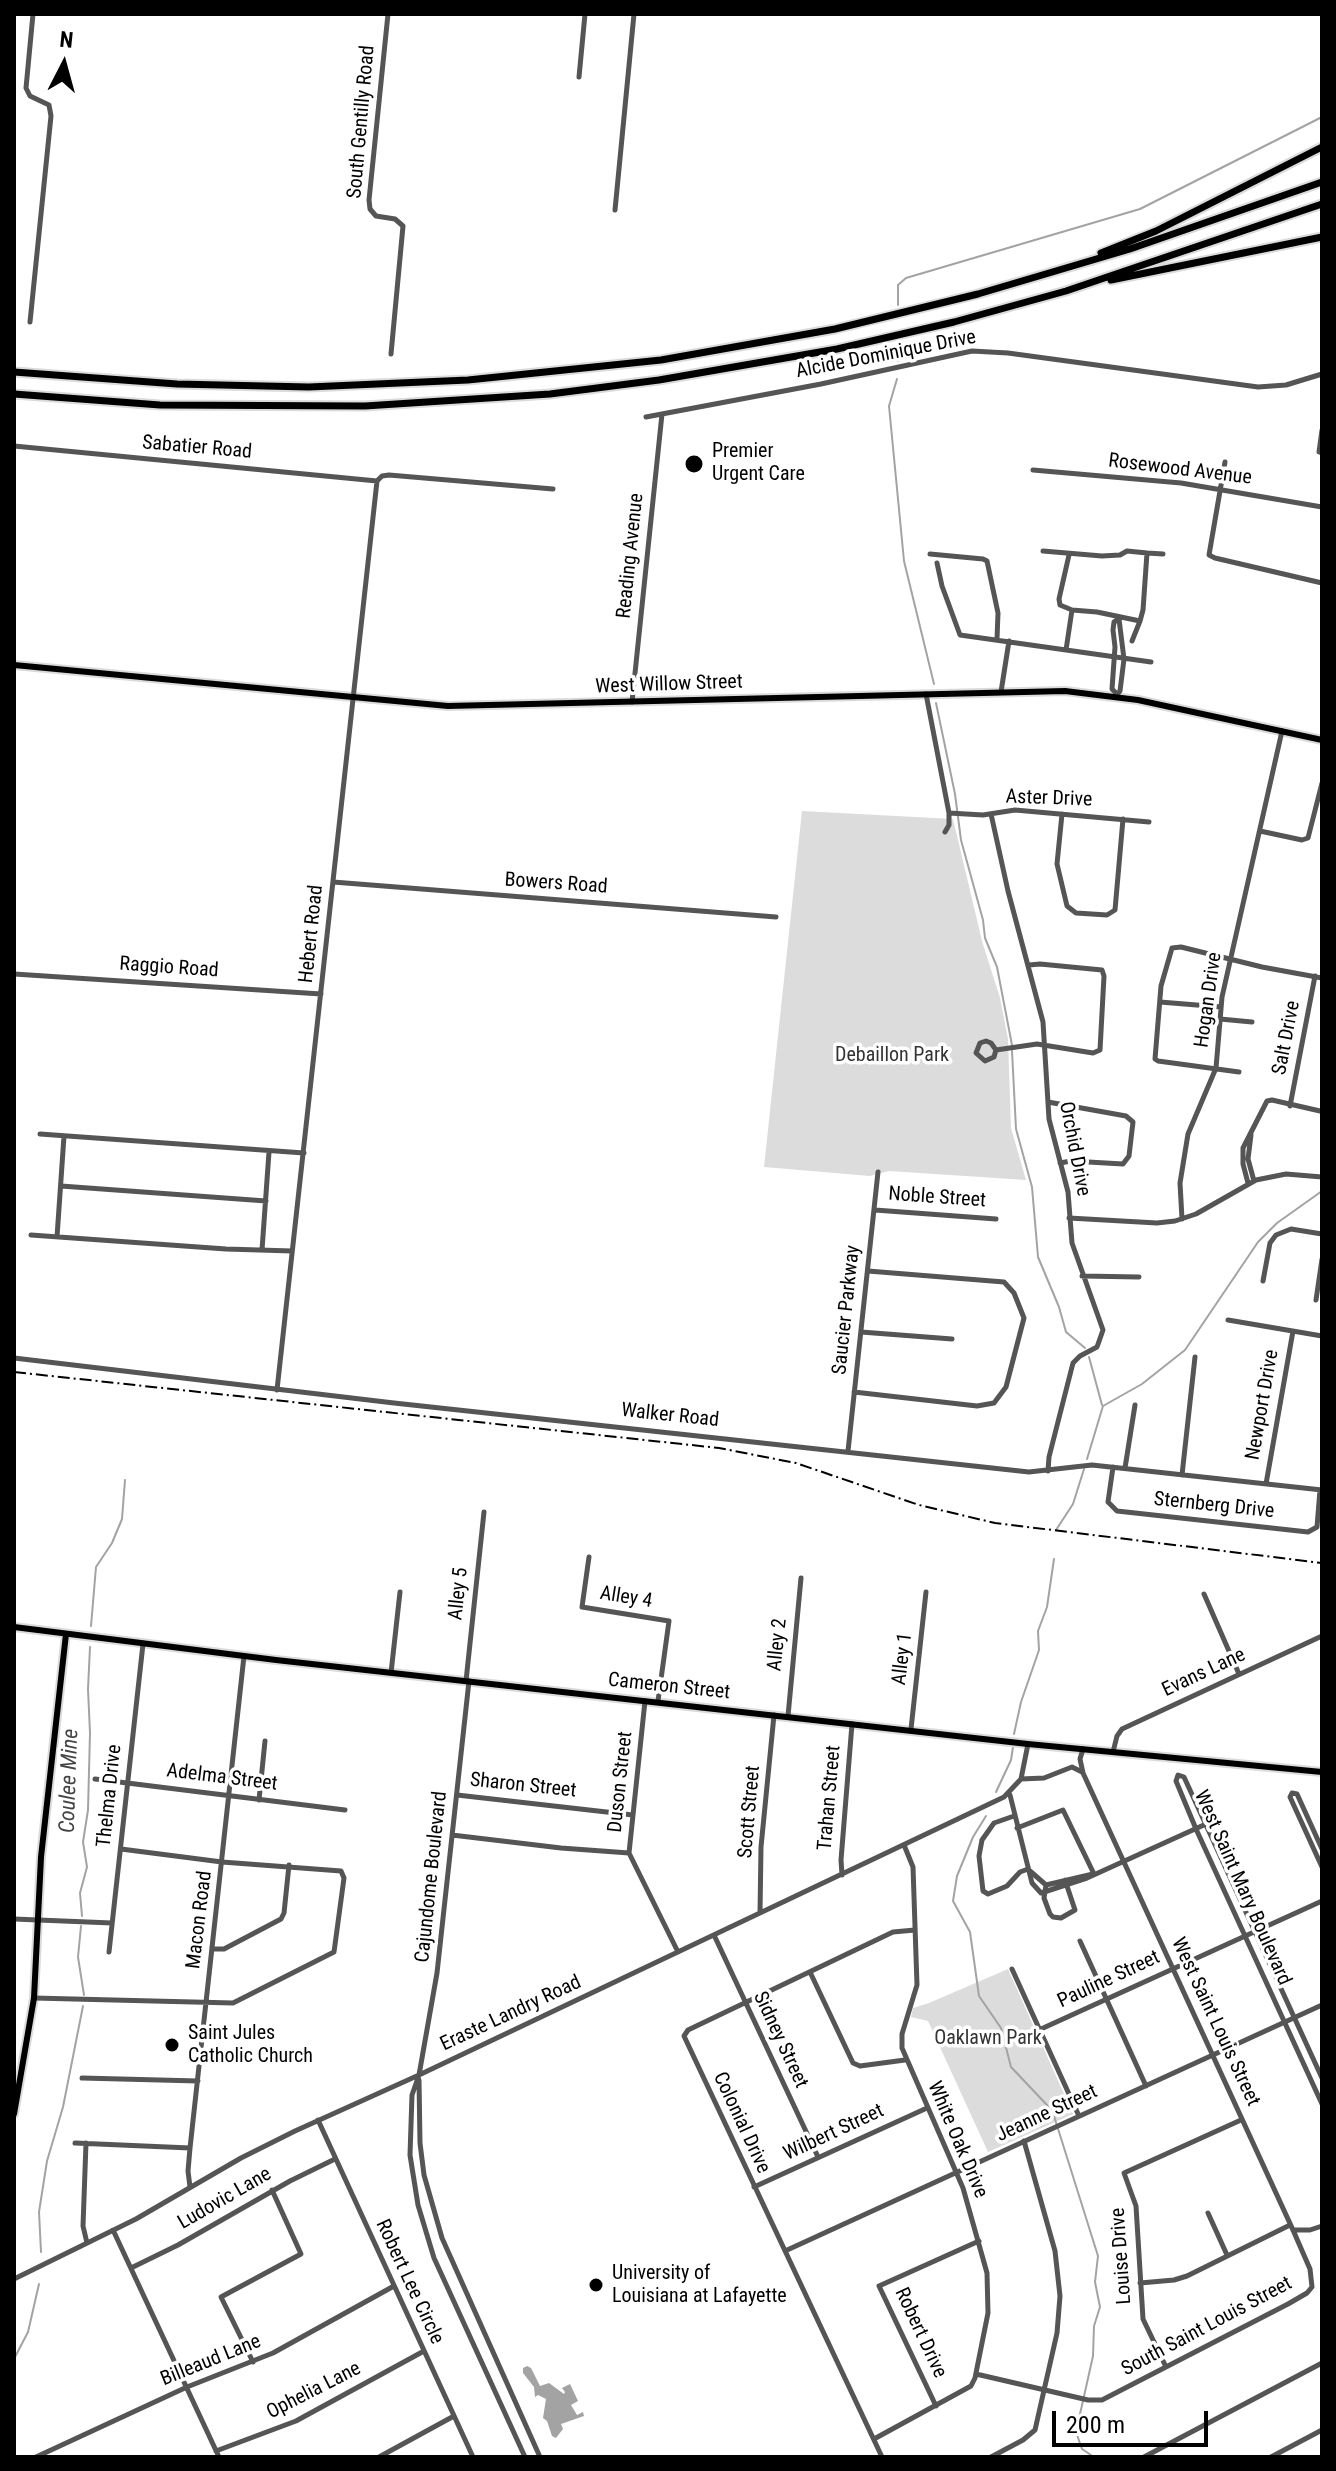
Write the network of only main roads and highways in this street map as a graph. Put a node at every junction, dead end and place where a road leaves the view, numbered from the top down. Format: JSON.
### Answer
{"nodes":[{"id":1,"x":1322,"y":147,"type":"edge"},
{"id":2,"x":1322,"y":182,"type":"edge"},
{"id":3,"x":1322,"y":204,"type":"edge"},
{"id":4,"x":1322,"y":237,"type":"edge"},
{"id":5,"x":1049,"y":273,"type":"junction"},
{"id":6,"x":1066,"y":291,"type":"junction"},
{"id":7,"x":14,"y":372,"type":"edge"},
{"id":8,"x":14,"y":394,"type":"edge"},
{"id":9,"x":14,"y":665,"type":"edge"},
{"id":10,"x":1322,"y":740,"type":"edge"},
{"id":11,"x":14,"y":1627,"type":"edge"},
{"id":12,"x":66,"y":1634,"type":"junction"},
{"id":13,"x":1322,"y":1772,"type":"edge"},
{"id":14,"x":14,"y":2114,"type":"edge"}],
"edges":[{"from":1,"to":5,"type":"highway"},
{"from":2,"to":5,"type":"highway"},
{"from":3,"to":6,"type":"highway"},
{"from":4,"to":6,"type":"highway"},
{"from":5,"to":7,"type":"highway"},
{"from":6,"to":8,"type":"highway"},
{"from":9,"to":10,"type":"main road","name":"West Willow Street"},
{"from":11,"to":12,"type":"main road","name":"Cameron Street"},
{"from":12,"to":13,"type":"main road","name":"Cameron Street"},
{"from":12,"to":14,"type":"main road"}]}
